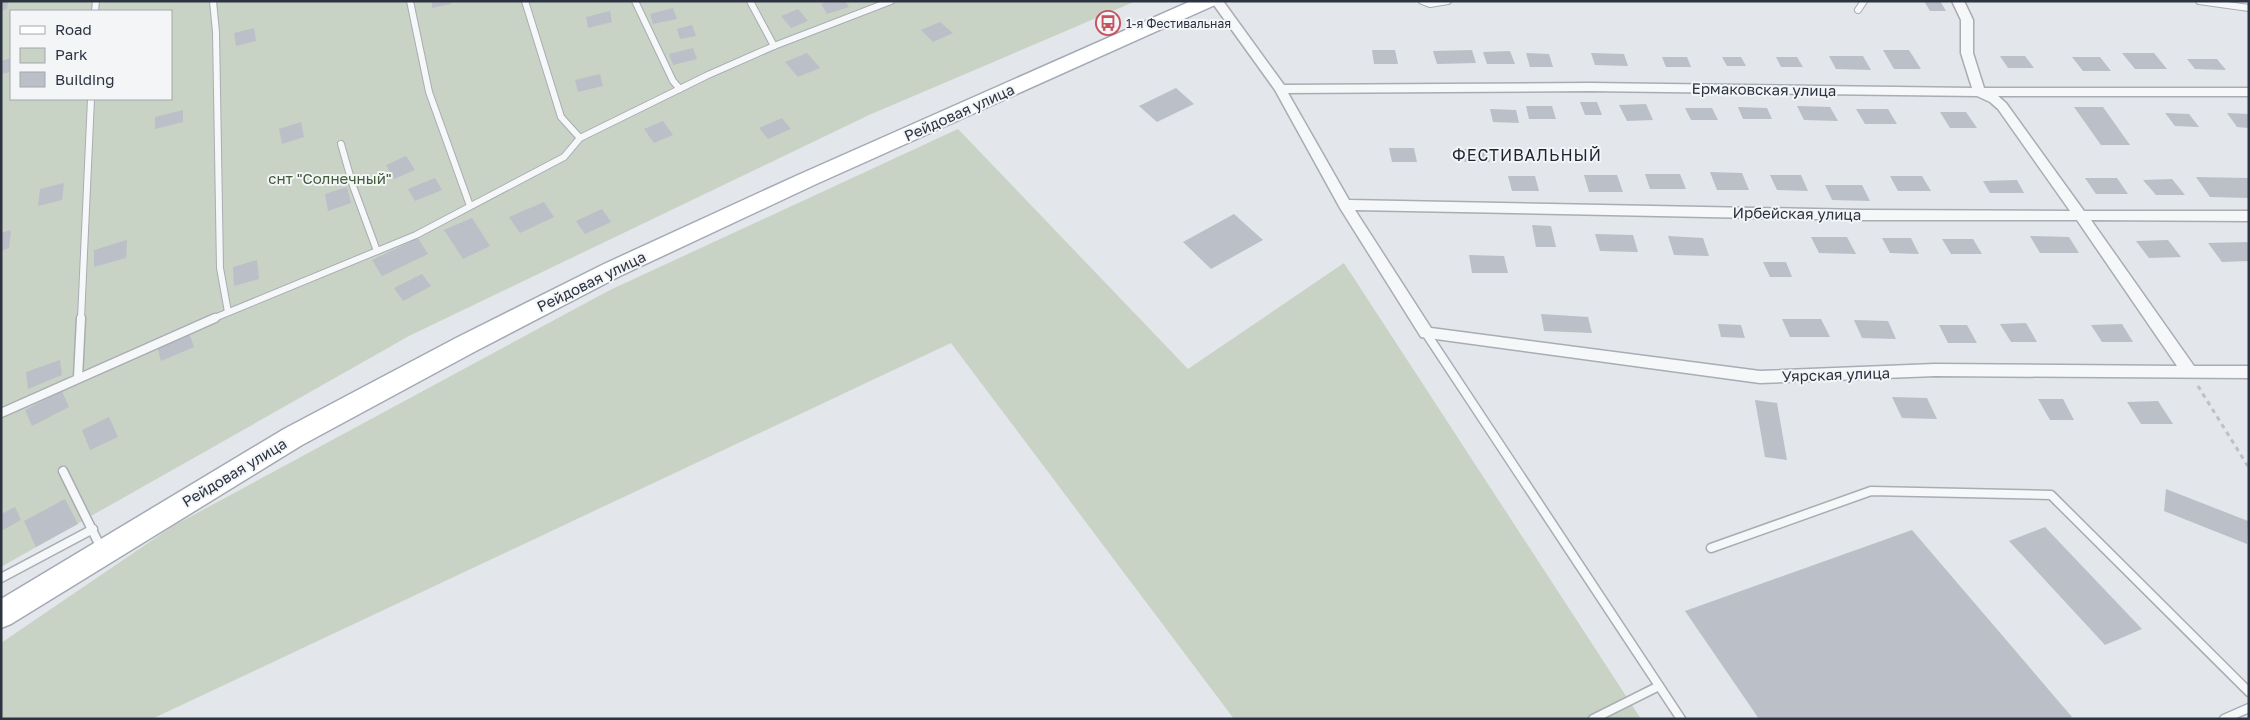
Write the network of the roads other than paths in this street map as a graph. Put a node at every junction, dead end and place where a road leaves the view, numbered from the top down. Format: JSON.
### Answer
{"nodes":[{"id":1,"x":213,"y":1,"type":"edge"},
{"id":2,"x":410,"y":1,"type":"edge"},
{"id":3,"x":525,"y":1,"type":"edge"},
{"id":4,"x":635,"y":1,"type":"edge"},
{"id":5,"x":750,"y":1,"type":"edge"},
{"id":6,"x":866,"y":1,"type":"edge"},
{"id":7,"x":891,"y":1,"type":"edge"},
{"id":8,"x":1208,"y":1,"type":"edge"},
{"id":9,"x":1217,"y":1,"type":"edge"},
{"id":10,"x":1422,"y":1,"type":"edge"},
{"id":11,"x":1448,"y":1,"type":"edge"},
{"id":12,"x":1864,"y":1,"type":"edge"},
{"id":13,"x":1958,"y":1,"type":"edge"},
{"id":14,"x":2199,"y":1,"type":"edge"},
{"id":15,"x":872,"y":8,"type":"junction"},
{"id":16,"x":2249,"y":8,"type":"edge"},
{"id":17,"x":1858,"y":10,"type":"dead end"},
{"id":18,"x":774,"y":46,"type":"junction"},
{"id":19,"x":680,"y":89,"type":"junction"},
{"id":20,"x":1280,"y":89,"type":"junction"},
{"id":21,"x":1978,"y":92,"type":"junction"},
{"id":22,"x":2249,"y":92,"type":"edge"},
{"id":23,"x":91,"y":100,"type":"edge"},
{"id":24,"x":580,"y":138,"type":"junction"},
{"id":25,"x":341,"y":144,"type":"dead end"},
{"id":26,"x":1345,"y":205,"type":"junction"},
{"id":27,"x":470,"y":206,"type":"junction"},
{"id":28,"x":2080,"y":215,"type":"junction"},
{"id":29,"x":2249,"y":216,"type":"edge"},
{"id":30,"x":378,"y":251,"type":"junction"},
{"id":31,"x":228,"y":312,"type":"junction"},
{"id":32,"x":1426,"y":333,"type":"junction"},
{"id":33,"x":2189,"y":371,"type":"junction"},
{"id":34,"x":2249,"y":372,"type":"edge"},
{"id":35,"x":78,"y":377,"type":"junction"},
{"id":36,"x":1,"y":413,"type":"edge"},
{"id":37,"x":63,"y":471,"type":"dead end"},
{"id":38,"x":93,"y":529,"type":"junction"},
{"id":39,"x":1711,"y":548,"type":"dead end"},
{"id":40,"x":103,"y":552,"type":"junction"},
{"id":41,"x":1,"y":578,"type":"edge"},
{"id":42,"x":1,"y":615,"type":"edge"},
{"id":43,"x":1659,"y":686,"type":"junction"},
{"id":44,"x":2249,"y":692,"type":"edge"},
{"id":45,"x":2249,"y":708,"type":"edge"},
{"id":46,"x":1593,"y":719,"type":"edge"},
{"id":47,"x":1681,"y":719,"type":"edge"},
{"id":48,"x":2224,"y":719,"type":"edge"}],
"edges":[{"from":1,"to":31,"type":"lane"},
{"from":2,"to":27,"type":"lane"},
{"from":3,"to":24,"type":"lane"},
{"from":4,"to":19,"type":"lane"},
{"from":5,"to":18,"type":"lane"},
{"from":6,"to":15,"type":"lane"},
{"from":7,"to":15,"type":"lane"},
{"from":8,"to":40,"type":"main road","name":"Рейдовая улица"},
{"from":9,"to":20,"type":"street"},
{"from":10,"to":11,"type":"lane"},
{"from":12,"to":17,"type":"lane"},
{"from":13,"to":21,"type":"street"},
{"from":14,"to":16,"type":"lane"},
{"from":15,"to":18,"type":"lane"},
{"from":18,"to":19,"type":"lane"},
{"from":19,"to":24,"type":"lane"},
{"from":20,"to":21,"type":"street","name":"Ермаковская улица"},
{"from":20,"to":26,"type":"street"},
{"from":21,"to":22,"type":"street","name":"Ермаковская улица"},
{"from":21,"to":28,"type":"street"},
{"from":23,"to":35,"type":"lane"},
{"from":24,"to":27,"type":"lane"},
{"from":25,"to":30,"type":"lane"},
{"from":26,"to":28,"type":"street","name":"Ирбейская улица"},
{"from":26,"to":32,"type":"street"},
{"from":27,"to":30,"type":"lane"},
{"from":28,"to":29,"type":"street","name":"Ирбейская улица"},
{"from":28,"to":33,"type":"street"},
{"from":30,"to":31,"type":"lane"},
{"from":31,"to":35,"type":"lane"},
{"from":32,"to":33,"type":"street","name":"Уярская улица"},
{"from":32,"to":43,"type":"lane"},
{"from":33,"to":34,"type":"street","name":"Уярская улица"},
{"from":35,"to":36,"type":"lane"},
{"from":37,"to":38,"type":"lane"},
{"from":38,"to":40,"type":"lane"},
{"from":38,"to":41,"type":"lane"},
{"from":39,"to":44,"type":"lane"},
{"from":40,"to":42,"type":"main road","name":"Рейдовая улица"},
{"from":43,"to":46,"type":"lane"},
{"from":43,"to":47,"type":"lane"},
{"from":45,"to":48,"type":"lane"}]}
